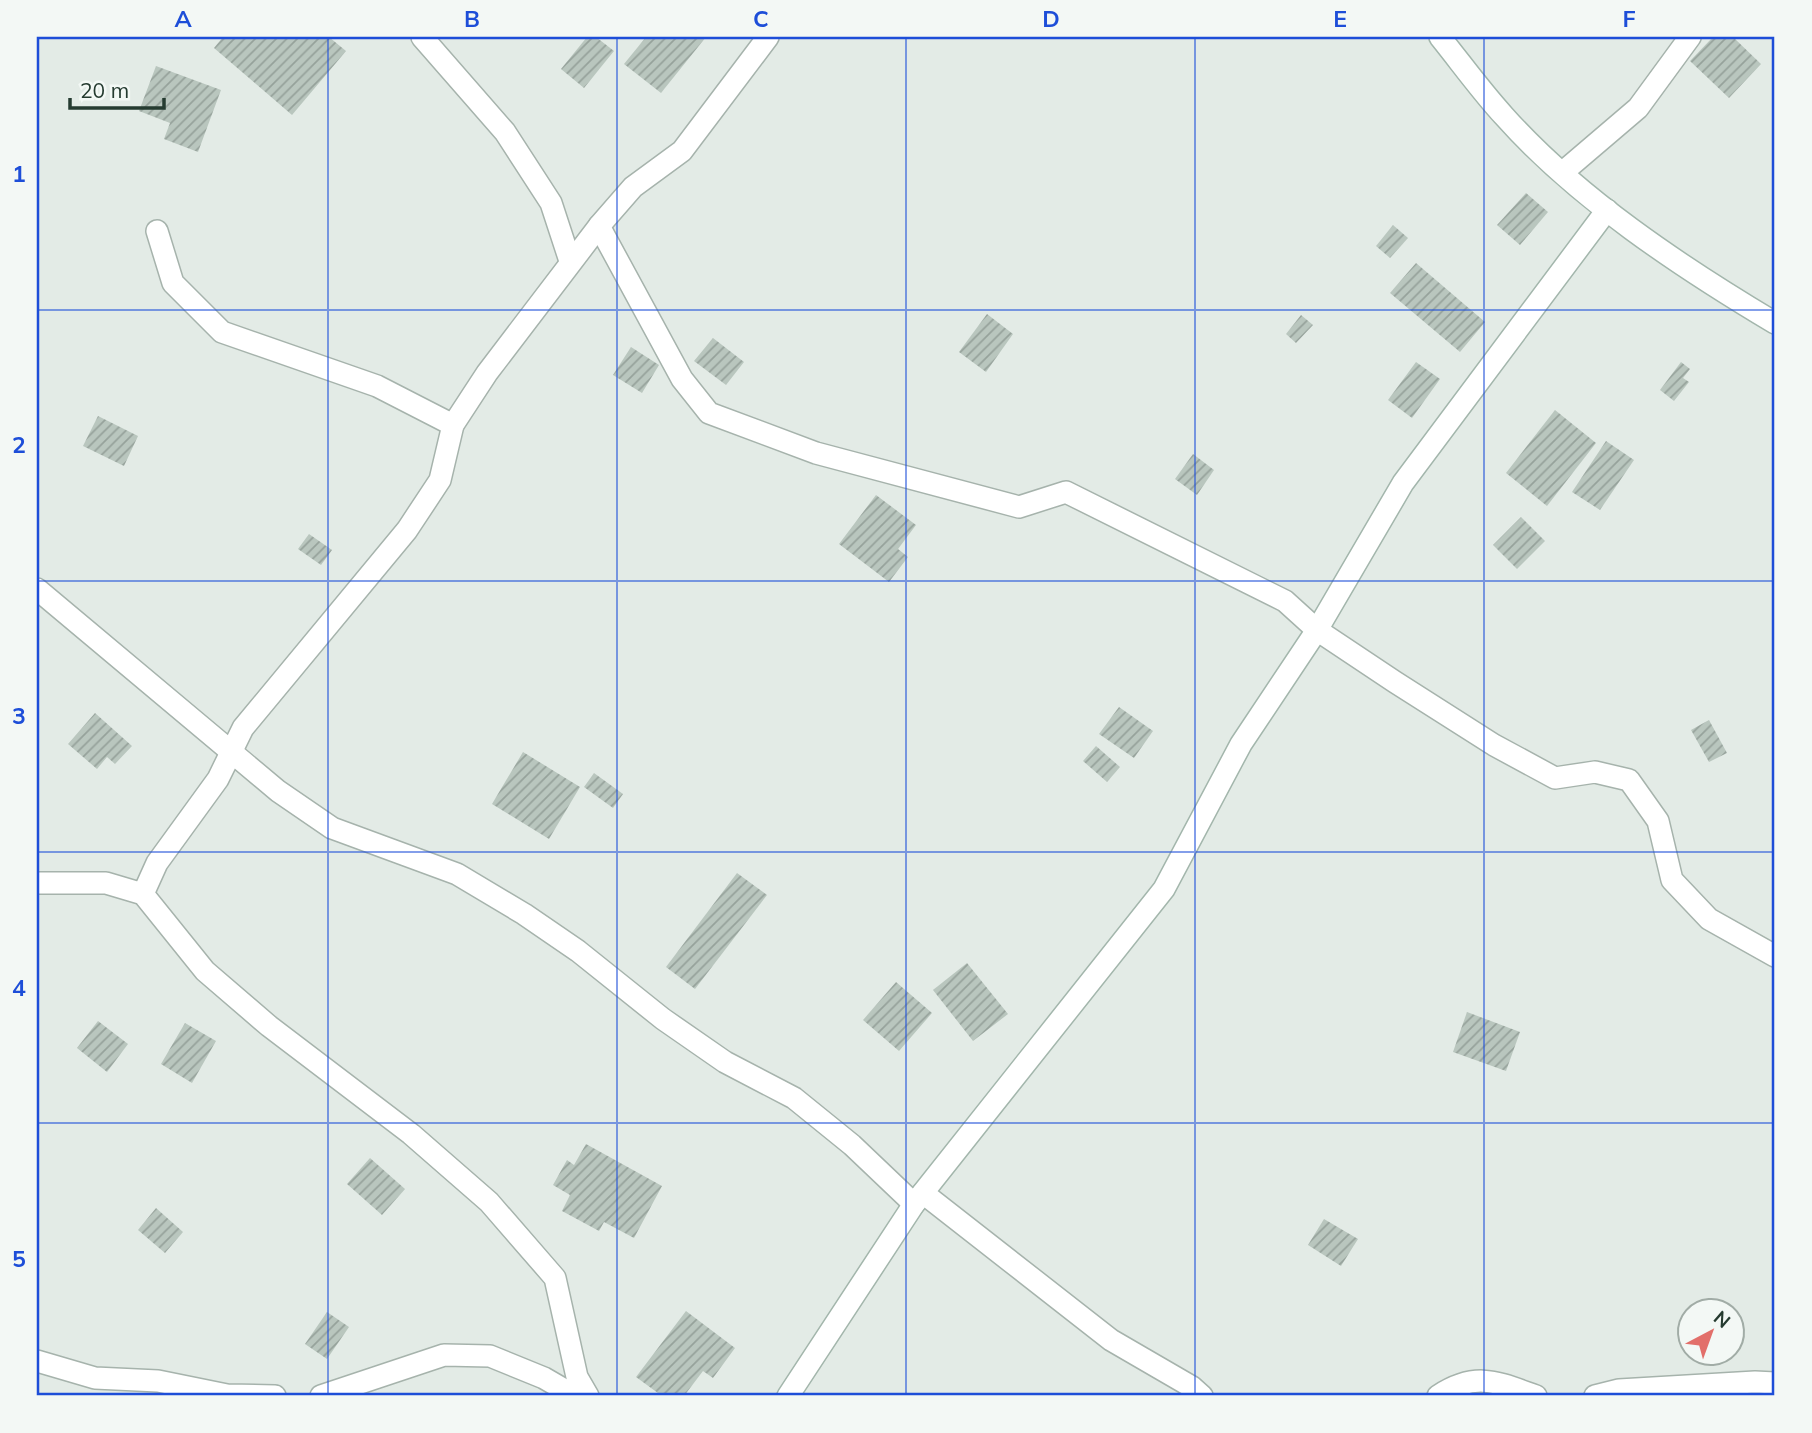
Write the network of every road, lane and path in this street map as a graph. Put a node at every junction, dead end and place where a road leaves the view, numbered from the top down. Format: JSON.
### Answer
{"nodes":[{"id":1,"x":422,"y":37,"type":"edge"},
{"id":2,"x":768,"y":37,"type":"edge"},
{"id":3,"x":1440,"y":37,"type":"edge"},
{"id":4,"x":1690,"y":37,"type":"edge"},
{"id":5,"x":1563,"y":172,"type":"junction"},
{"id":6,"x":1607,"y":211,"type":"junction"},
{"id":7,"x":598,"y":226,"type":"junction"},
{"id":8,"x":157,"y":231,"type":"dead end"},
{"id":9,"x":570,"y":261,"type":"junction"},
{"id":10,"x":1775,"y":323,"type":"edge"},
{"id":11,"x":453,"y":425,"type":"junction"},
{"id":12,"x":37,"y":589,"type":"edge"},
{"id":13,"x":1317,"y":630,"type":"junction"},
{"id":14,"x":231,"y":751,"type":"junction"},
{"id":15,"x":37,"y":883,"type":"edge"},
{"id":16,"x":143,"y":894,"type":"junction"},
{"id":17,"x":1773,"y":947,"type":"edge"},
{"id":18,"x":919,"y":1198,"type":"junction"},
{"id":19,"x":37,"y":1361,"type":"edge"},
{"id":20,"x":1775,"y":1383,"type":"edge"},
{"id":21,"x":275,"y":1396,"type":"edge"},
{"id":22,"x":321,"y":1396,"type":"edge"},
{"id":23,"x":575,"y":1396,"type":"edge"},
{"id":24,"x":588,"y":1396,"type":"edge"},
{"id":25,"x":788,"y":1396,"type":"edge"},
{"id":26,"x":1202,"y":1396,"type":"edge"},
{"id":27,"x":1438,"y":1396,"type":"edge"},
{"id":28,"x":1536,"y":1396,"type":"edge"},
{"id":29,"x":1595,"y":1396,"type":"edge"}],
"edges":[{"from":1,"to":9,"type":"street"},
{"from":2,"to":7,"type":"street"},
{"from":3,"to":5,"type":"street"},
{"from":4,"to":5,"type":"street"},
{"from":5,"to":6,"type":"street"},
{"from":6,"to":10,"type":"street"},
{"from":6,"to":13,"type":"street"},
{"from":7,"to":9,"type":"street"},
{"from":7,"to":13,"type":"street"},
{"from":8,"to":11,"type":"street"},
{"from":9,"to":11,"type":"street"},
{"from":11,"to":14,"type":"street"},
{"from":12,"to":14,"type":"street"},
{"from":13,"to":17,"type":"street"},
{"from":13,"to":18,"type":"street"},
{"from":14,"to":16,"type":"street"},
{"from":14,"to":18,"type":"street"},
{"from":15,"to":16,"type":"street"},
{"from":16,"to":24,"type":"street"},
{"from":18,"to":25,"type":"street"},
{"from":18,"to":26,"type":"street"},
{"from":19,"to":21,"type":"street"},
{"from":20,"to":29,"type":"street"},
{"from":22,"to":23,"type":"street"},
{"from":27,"to":28,"type":"street"}]}
